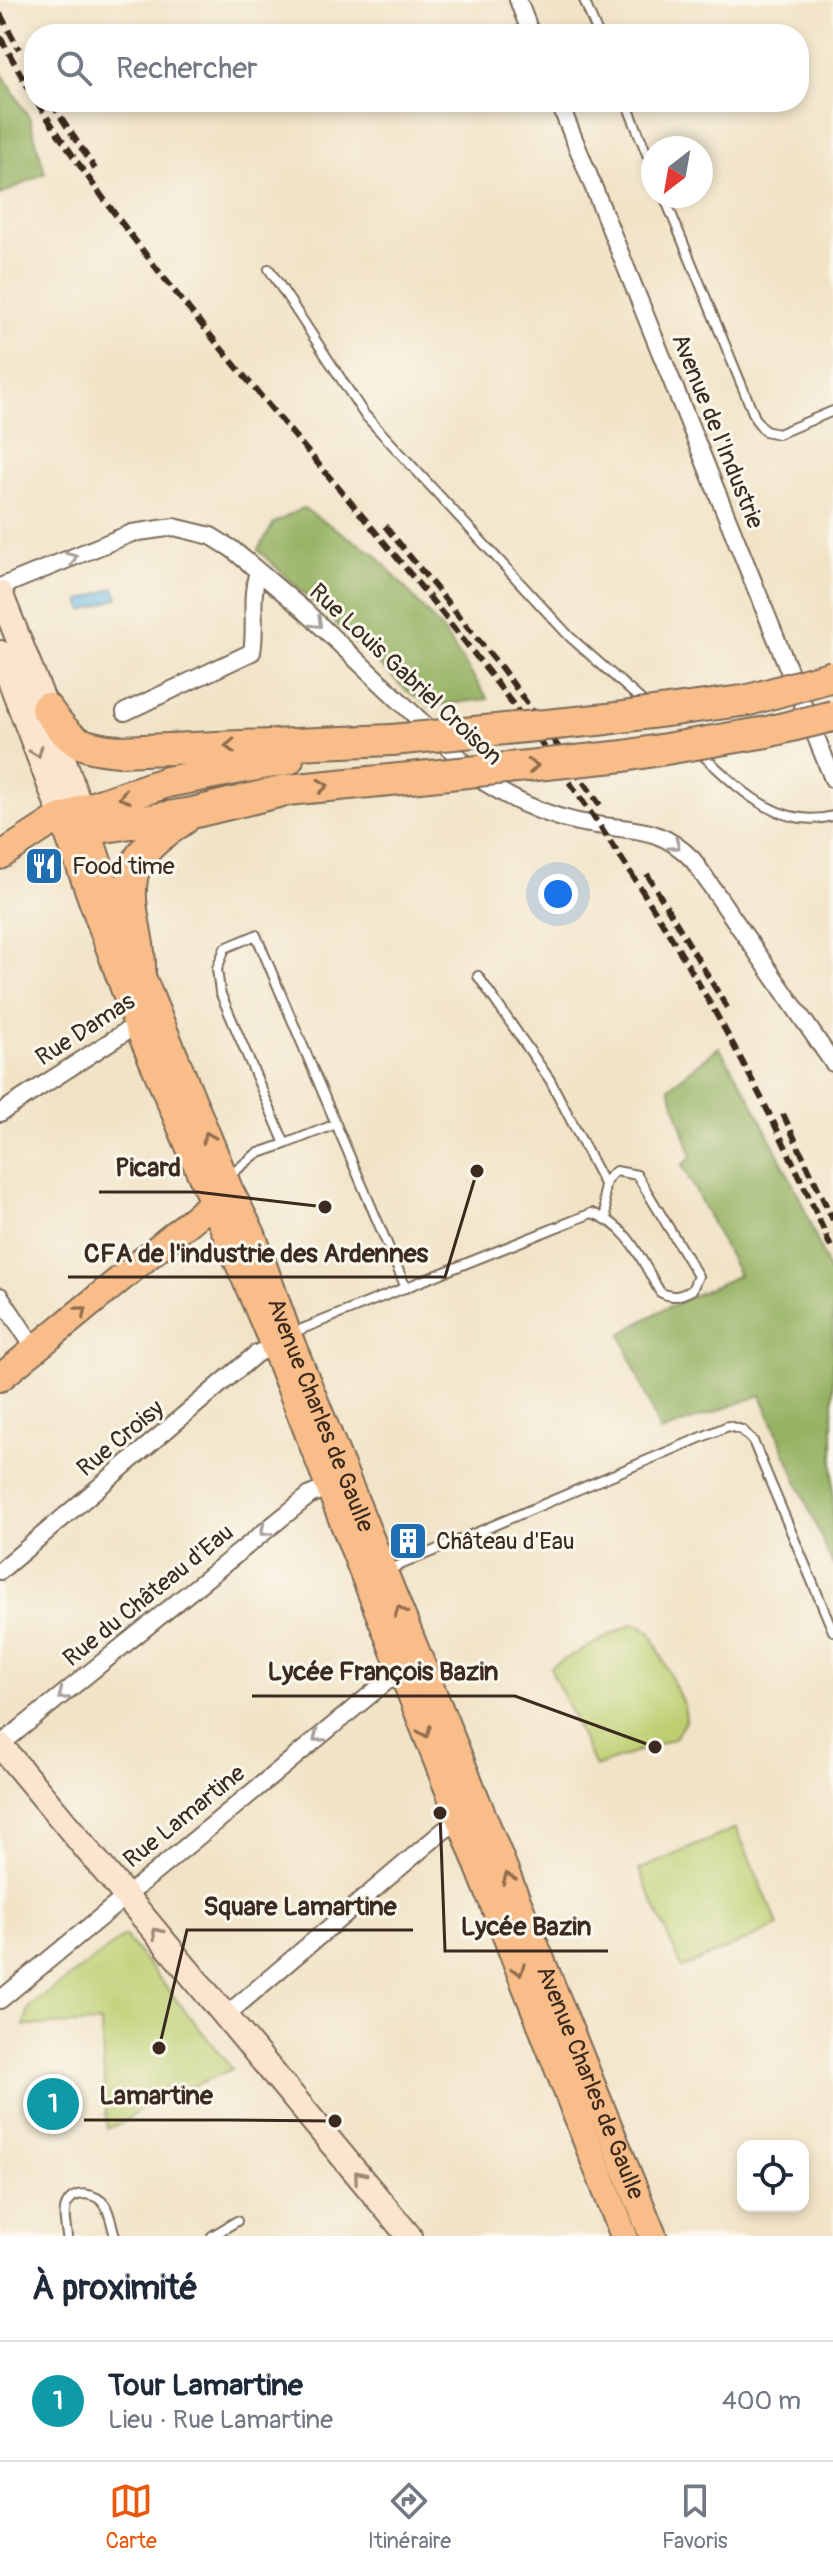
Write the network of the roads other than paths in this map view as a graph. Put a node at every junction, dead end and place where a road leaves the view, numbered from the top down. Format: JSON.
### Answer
{"nodes":[{"id":1,"x":518,"y":0,"type":"edge"},
{"id":2,"x":584,"y":0,"type":"edge"},
{"id":3,"x":527,"y":24,"type":"edge"},
{"id":4,"x":594,"y":24,"type":"edge"},
{"id":5,"x":563,"y":112,"type":"edge"},
{"id":6,"x":630,"y":112,"type":"edge"},
{"id":7,"x":641,"y":139,"type":"edge"},
{"id":8,"x":669,"y":208,"type":"edge"},
{"id":9,"x":269,"y":269,"type":"dead end"},
{"id":10,"x":833,"y":411,"type":"edge"},
{"id":11,"x":258,"y":571,"type":"junction"},
{"id":12,"x":0,"y":590,"type":"edge"},
{"id":13,"x":0,"y":653,"type":"edge"},
{"id":14,"x":833,"y":676,"type":"edge"},
{"id":15,"x":46,"y":708,"type":"junction"},
{"id":16,"x":125,"y":712,"type":"dead end"},
{"id":17,"x":833,"y":716,"type":"edge"},
{"id":18,"x":664,"y":721,"type":"dead end"},
{"id":19,"x":676,"y":731,"type":"dead end"},
{"id":20,"x":392,"y":740,"type":"junction"},
{"id":21,"x":833,"y":779,"type":"edge"},
{"id":22,"x":192,"y":813,"type":"junction"},
{"id":23,"x":833,"y":816,"type":"edge"},
{"id":24,"x":77,"y":819,"type":"junction"},
{"id":25,"x":0,"y":856,"type":"edge"},
{"id":26,"x":140,"y":972,"type":"junction"},
{"id":27,"x":478,"y":976,"type":"dead end"},
{"id":28,"x":147,"y":1018,"type":"junction"},
{"id":29,"x":833,"y":1063,"type":"edge"},
{"id":30,"x":0,"y":1113,"type":"edge"},
{"id":31,"x":336,"y":1124,"type":"junction"},
{"id":32,"x":285,"y":1144,"type":"junction"},
{"id":33,"x":604,"y":1184,"type":"junction"},
{"id":34,"x":223,"y":1190,"type":"junction"},
{"id":35,"x":607,"y":1218,"type":"junction"},
{"id":36,"x":406,"y":1288,"type":"junction"},
{"id":37,"x":0,"y":1296,"type":"edge"},
{"id":38,"x":281,"y":1340,"type":"junction"},
{"id":39,"x":35,"y":1349,"type":"junction"},
{"id":40,"x":0,"y":1378,"type":"edge"},
{"id":41,"x":329,"y":1487,"type":"junction"},
{"id":42,"x":0,"y":1571,"type":"edge"},
{"id":43,"x":374,"y":1575,"type":"junction"},
{"id":44,"x":833,"y":1631,"type":"edge"},
{"id":45,"x":403,"y":1676,"type":"junction"},
{"id":46,"x":0,"y":1745,"type":"edge"},
{"id":47,"x":470,"y":1815,"type":"junction"},
{"id":48,"x":125,"y":1896,"type":"junction"},
{"id":49,"x":0,"y":2000,"type":"edge"},
{"id":50,"x":225,"y":2016,"type":"junction"},
{"id":51,"x":237,"y":2221,"type":"dead end"},
{"id":52,"x":67,"y":2236,"type":"edge"},
{"id":53,"x":115,"y":2236,"type":"edge"},
{"id":54,"x":212,"y":2236,"type":"edge"},
{"id":55,"x":409,"y":2236,"type":"edge"},
{"id":56,"x":624,"y":2236,"type":"edge"},
{"id":57,"x":653,"y":2236,"type":"edge"}],
"edges":[{"from":1,"to":3,"type":"street"},
{"from":2,"to":4,"type":"lane"},
{"from":5,"to":21,"type":"street","name":"Avenue de l'Industrie"},
{"from":6,"to":7,"type":"lane"},
{"from":8,"to":10,"type":"lane"},
{"from":9,"to":18,"type":"lane"},
{"from":12,"to":11,"type":"street","name":"Rue Louis Gabriel Croison","one_way":true},
{"from":11,"to":16,"type":"street"},
{"from":11,"to":29,"type":"street","name":"Rue Louis Gabriel Croison","one_way":true},
{"from":12,"to":15,"type":"street","name":"Avenue Charles de Gaulle"},
{"from":13,"to":24,"type":"street","name":"Avenue Charles de Gaulle","one_way":true},
{"from":14,"to":20,"type":"highway","bridge":true},
{"from":20,"to":15,"type":"highway","one_way":true},
{"from":15,"to":24,"type":"street","name":"Avenue Charles de Gaulle"},
{"from":22,"to":17,"type":"highway","one_way":true,"bridge":true},
{"from":19,"to":23,"type":"lane"},
{"from":20,"to":24,"type":"highway","one_way":true},
{"from":22,"to":24,"type":"highway"},
{"from":22,"to":26,"type":"highway"},
{"from":24,"to":25,"type":"main road"},
{"from":24,"to":26,"type":"main road","name":"Avenue Charles de Gaulle"},
{"from":24,"to":28,"type":"main road","name":"Avenue Charles de Gaulle"},
{"from":26,"to":28,"type":"main road","name":"Avenue Charles de Gaulle"},
{"from":27,"to":33,"type":"lane"},
{"from":28,"to":30,"type":"street","name":"Rue Damas"},
{"from":28,"to":34,"type":"main road","name":"Avenue Charles de Gaulle"},
{"from":31,"to":32,"type":"lane"},
{"from":31,"to":32,"type":"lane"},
{"from":31,"to":36,"type":"lane"},
{"from":32,"to":34,"type":"lane"},
{"from":33,"to":35,"type":"lane"},
{"from":33,"to":35,"type":"lane"},
{"from":34,"to":38,"type":"main road","name":"Avenue Charles de Gaulle"},
{"from":39,"to":34,"type":"main road","one_way":true},
{"from":35,"to":36,"type":"lane"},
{"from":36,"to":38,"type":"lane"},
{"from":37,"to":39,"type":"street"},
{"from":38,"to":41,"type":"main road","name":"Avenue Charles de Gaulle"},
{"from":38,"to":42,"type":"street","name":"Rue Croisy"},
{"from":38,"to":43,"type":"main road","name":"Avenue Charles de Gaulle"},
{"from":39,"to":40,"type":"main road"},
{"from":41,"to":43,"type":"main road","name":"Avenue Charles de Gaulle"},
{"from":41,"to":46,"type":"street","name":"Rue du Château d'Eau","one_way":true},
{"from":43,"to":44,"type":"lane"},
{"from":43,"to":45,"type":"main road","name":"Avenue Charles de Gaulle"},
{"from":47,"to":43,"type":"main road","name":"Avenue Charles de Gaulle","one_way":true},
{"from":45,"to":47,"type":"main road","name":"Avenue Charles de Gaulle","one_way":true},
{"from":45,"to":48,"type":"street","name":"Rue Lamartine","one_way":true},
{"from":46,"to":48,"type":"street"},
{"from":47,"to":50,"type":"street"},
{"from":47,"to":56,"type":"main road","name":"Avenue Charles de Gaulle","one_way":true},
{"from":57,"to":47,"type":"main road","name":"Avenue Charles de Gaulle","one_way":true},
{"from":48,"to":49,"type":"street","name":"Rue Lamartine"},
{"from":50,"to":48,"type":"street","one_way":true},
{"from":55,"to":50,"type":"street","one_way":true},
{"from":51,"to":54,"type":"lane"},
{"from":52,"to":53,"type":"lane"}]}
